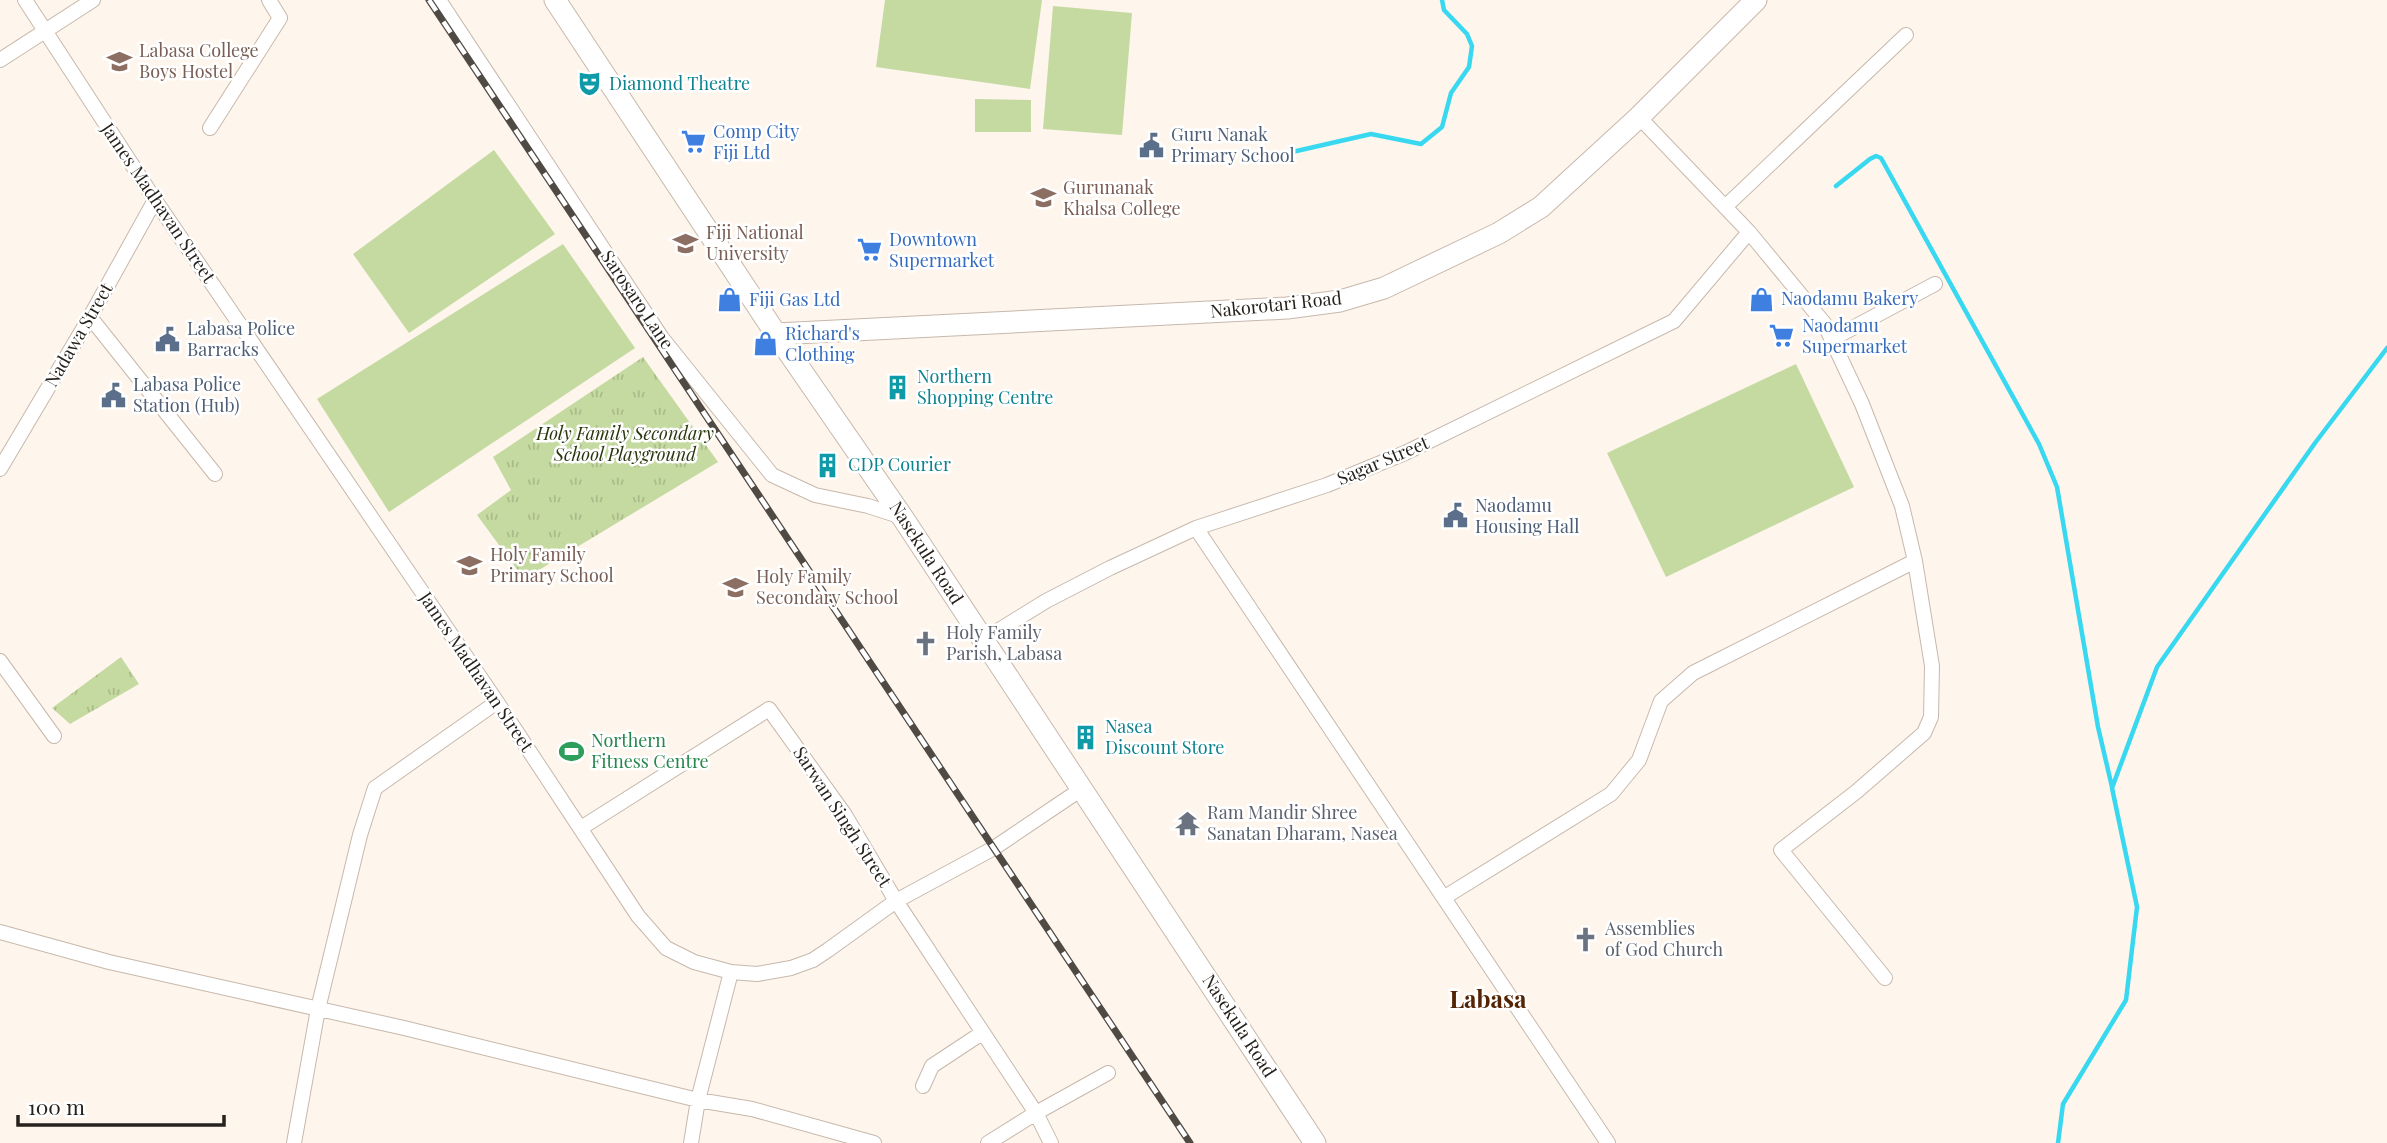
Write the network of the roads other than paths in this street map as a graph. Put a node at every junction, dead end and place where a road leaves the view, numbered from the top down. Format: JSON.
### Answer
{"nodes":[{"id":1,"x":26,"y":0,"type":"edge"},
{"id":2,"x":93,"y":0,"type":"edge"},
{"id":3,"x":269,"y":0,"type":"edge"},
{"id":4,"x":439,"y":0,"type":"edge"},
{"id":5,"x":555,"y":0,"type":"edge"},
{"id":6,"x":1756,"y":0,"type":"edge"},
{"id":7,"x":44,"y":30,"type":"junction"},
{"id":8,"x":1906,"y":35,"type":"dead end"},
{"id":9,"x":0,"y":60,"type":"edge"},
{"id":10,"x":1639,"y":117,"type":"junction"},
{"id":11,"x":210,"y":128,"type":"dead end"},
{"id":12,"x":155,"y":200,"type":"junction"},
{"id":13,"x":1725,"y":207,"type":"junction"},
{"id":14,"x":1749,"y":232,"type":"junction"},
{"id":15,"x":1935,"y":284,"type":"dead end"},
{"id":16,"x":90,"y":317,"type":"junction"},
{"id":17,"x":776,"y":334,"type":"junction"},
{"id":18,"x":1832,"y":339,"type":"junction"},
{"id":19,"x":0,"y":469,"type":"edge"},
{"id":20,"x":215,"y":474,"type":"dead end"},
{"id":21,"x":903,"y":517,"type":"junction"},
{"id":22,"x":1196,"y":528,"type":"junction"},
{"id":23,"x":1915,"y":561,"type":"junction"},
{"id":24,"x":983,"y":640,"type":"junction"},
{"id":25,"x":0,"y":662,"type":"edge"},
{"id":26,"x":497,"y":702,"type":"junction"},
{"id":27,"x":54,"y":736,"type":"dead end"},
{"id":28,"x":1083,"y":788,"type":"junction"},
{"id":29,"x":580,"y":828,"type":"junction"},
{"id":30,"x":1445,"y":897,"type":"junction"},
{"id":31,"x":896,"y":901,"type":"junction"},
{"id":32,"x":0,"y":932,"type":"edge"},
{"id":33,"x":731,"y":972,"type":"junction"},
{"id":34,"x":1885,"y":978,"type":"dead end"},
{"id":35,"x":318,"y":1009,"type":"junction"},
{"id":36,"x":982,"y":1033,"type":"junction"},
{"id":37,"x":1108,"y":1073,"type":"dead end"},
{"id":38,"x":923,"y":1086,"type":"dead end"},
{"id":39,"x":698,"y":1100,"type":"junction"},
{"id":40,"x":1036,"y":1113,"type":"junction"},
{"id":41,"x":294,"y":1143,"type":"edge"},
{"id":42,"x":691,"y":1143,"type":"edge"},
{"id":43,"x":874,"y":1143,"type":"edge"},
{"id":44,"x":988,"y":1143,"type":"edge"},
{"id":45,"x":1051,"y":1143,"type":"edge"},
{"id":46,"x":1315,"y":1143,"type":"edge"},
{"id":47,"x":1608,"y":1143,"type":"edge"}],
"edges":[{"from":1,"to":7,"type":"street","name":"James Madhavan Street"},
{"from":2,"to":7,"type":"street"},
{"from":3,"to":11,"type":"street"},
{"from":4,"to":21,"type":"street","name":"Sarosaro Lane"},
{"from":5,"to":17,"type":"main road","name":"Nasekula Road"},
{"from":6,"to":10,"type":"main road","name":"Nakorotari Road"},
{"from":7,"to":9,"type":"street"},
{"from":7,"to":12,"type":"street","name":"James Madhavan Street"},
{"from":8,"to":13,"type":"street"},
{"from":10,"to":13,"type":"street"},
{"from":10,"to":17,"type":"main road","name":"Nakorotari Road"},
{"from":12,"to":16,"type":"street","name":"Nadawa Street"},
{"from":12,"to":26,"type":"street","name":"James Madhavan Street"},
{"from":13,"to":14,"type":"street"},
{"from":14,"to":18,"type":"street"},
{"from":14,"to":22,"type":"street","name":"Sagar Street"},
{"from":15,"to":18,"type":"street"},
{"from":16,"to":19,"type":"street","name":"Nadawa Street"},
{"from":16,"to":20,"type":"street"},
{"from":17,"to":21,"type":"main road","name":"Nasekula Road"},
{"from":18,"to":23,"type":"street"},
{"from":21,"to":24,"type":"main road","name":"Nasekula Road"},
{"from":22,"to":24,"type":"street","name":"Sagar Street"},
{"from":22,"to":30,"type":"street"},
{"from":23,"to":30,"type":"street"},
{"from":23,"to":34,"type":"street"},
{"from":24,"to":28,"type":"main road","name":"Nasekula Road"},
{"from":25,"to":27,"type":"street"},
{"from":26,"to":29,"type":"street","name":"James Madhavan Street"},
{"from":26,"to":35,"type":"street"},
{"from":28,"to":31,"type":"street","name":"James Madhavan Street"},
{"from":28,"to":46,"type":"main road","name":"Nasekula Road"},
{"from":29,"to":31,"type":"street","name":"Sarwan Singh Street"},
{"from":29,"to":33,"type":"street","name":"James Madhavan Street"},
{"from":30,"to":47,"type":"street"},
{"from":31,"to":33,"type":"street","name":"James Madhavan Street"},
{"from":31,"to":36,"type":"street","name":"Sarwan Singh Street"},
{"from":32,"to":35,"type":"street"},
{"from":33,"to":39,"type":"street"},
{"from":35,"to":39,"type":"street"},
{"from":35,"to":41,"type":"street"},
{"from":36,"to":38,"type":"street"},
{"from":36,"to":40,"type":"street","name":"Sarwan Singh Street"},
{"from":37,"to":40,"type":"street"},
{"from":39,"to":42,"type":"street"},
{"from":39,"to":43,"type":"street"},
{"from":40,"to":44,"type":"street"},
{"from":40,"to":45,"type":"street","name":"Sarwan Singh Street"}]}
